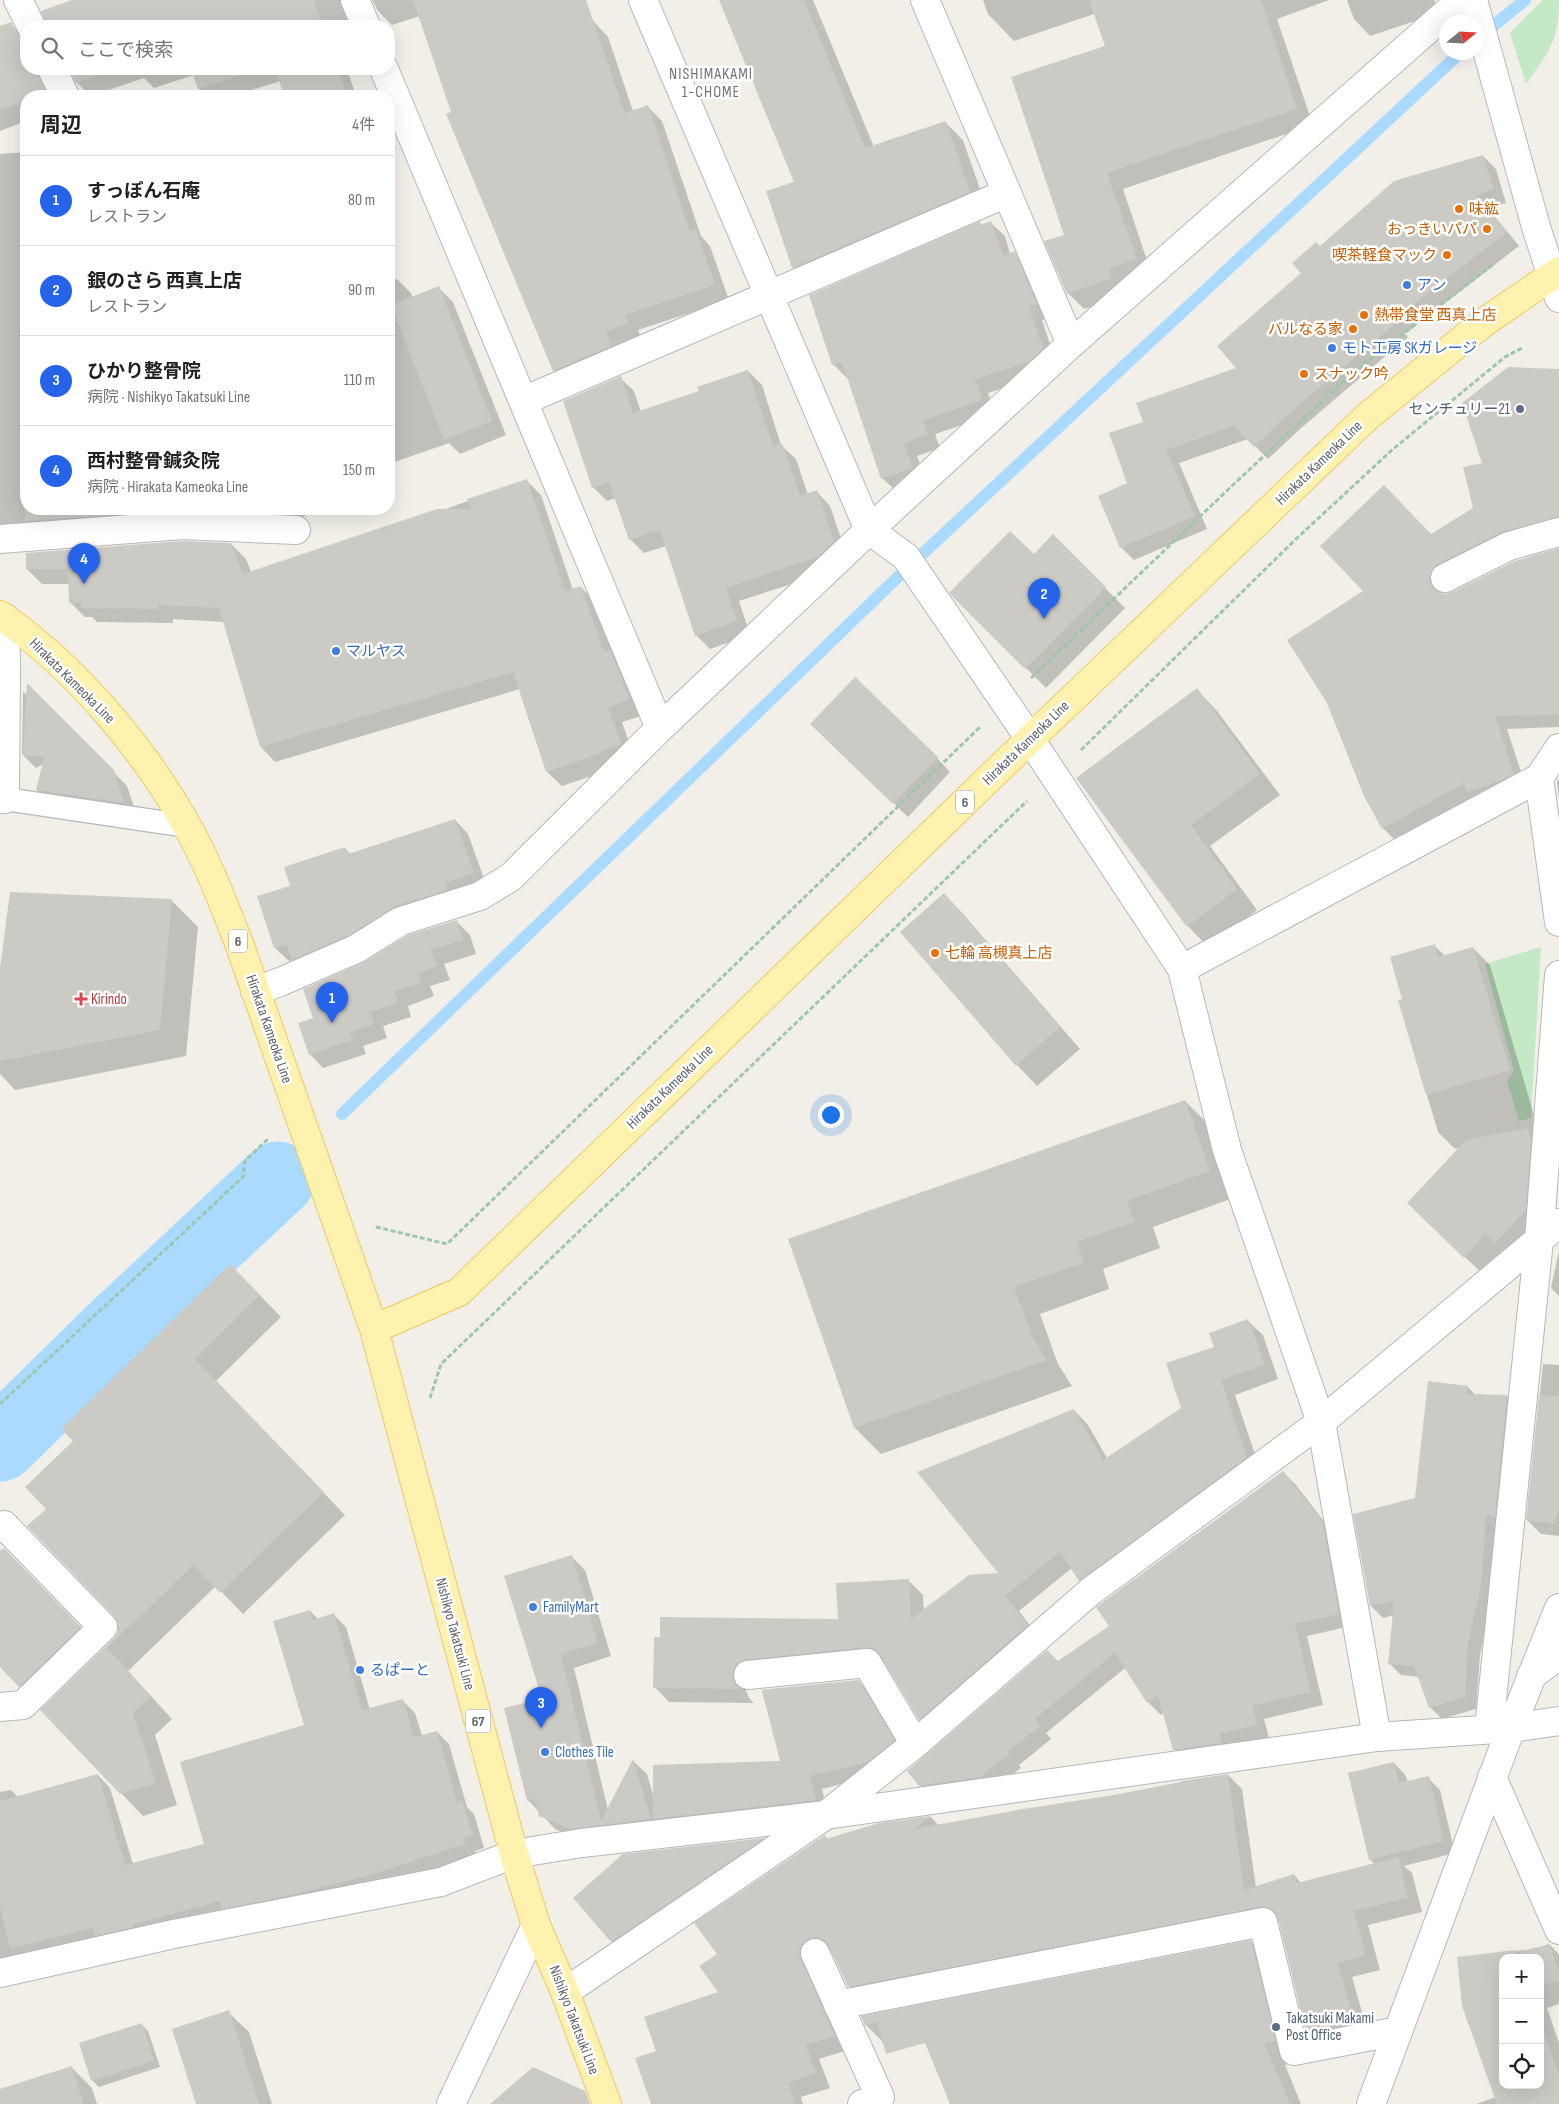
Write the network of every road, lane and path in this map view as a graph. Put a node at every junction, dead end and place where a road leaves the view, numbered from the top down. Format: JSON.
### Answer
{"nodes":[{"id":1,"x":18,"y":0,"type":"edge"},
{"id":2,"x":355,"y":0,"type":"edge"},
{"id":3,"x":643,"y":0,"type":"edge"},
{"id":4,"x":925,"y":0,"type":"edge"},
{"id":5,"x":1461,"y":0,"type":"edge"},
{"id":6,"x":1472,"y":0,"type":"edge"},
{"id":7,"x":0,"y":7,"type":"edge"},
{"id":8,"x":28,"y":20,"type":"edge"},
{"id":9,"x":363,"y":20,"type":"edge"},
{"id":10,"x":55,"y":75,"type":"edge"},
{"id":11,"x":387,"y":75,"type":"edge"},
{"id":12,"x":62,"y":90,"type":"edge"},
{"id":13,"x":393,"y":90,"type":"edge"},
{"id":14,"x":395,"y":95,"type":"edge"},
{"id":15,"x":1007,"y":193,"type":"junction"},
{"id":16,"x":1494,"y":262,"type":"dead end"},
{"id":17,"x":1557,"y":282,"type":"edge"},
{"id":18,"x":768,"y":296,"type":"junction"},
{"id":19,"x":1071,"y":344,"type":"junction"},
{"id":20,"x":1524,"y":347,"type":"dead end"},
{"id":21,"x":523,"y":401,"type":"junction"},
{"id":22,"x":182,"y":517,"type":"edge"},
{"id":23,"x":296,"y":530,"type":"dead end"},
{"id":24,"x":869,"y":530,"type":"junction"},
{"id":25,"x":1559,"y":532,"type":"edge"},
{"id":26,"x":0,"y":539,"type":"edge"},
{"id":27,"x":1445,"y":578,"type":"dead end"},
{"id":28,"x":2,"y":616,"type":"edge"},
{"id":29,"x":1005,"y":703,"type":"junction"},
{"id":30,"x":660,"y":728,"type":"junction"},
{"id":31,"x":1030,"y":739,"type":"junction"},
{"id":32,"x":1559,"y":748,"type":"edge"},
{"id":33,"x":1054,"y":775,"type":"junction"},
{"id":34,"x":1539,"y":778,"type":"junction"},
{"id":35,"x":2,"y":799,"type":"edge"},
{"id":36,"x":187,"y":826,"type":"junction"},
{"id":37,"x":1559,"y":922,"type":"edge"},
{"id":38,"x":1182,"y":969,"type":"junction"},
{"id":39,"x":1559,"y":975,"type":"edge"},
{"id":40,"x":255,"y":991,"type":"junction"},
{"id":41,"x":274,"y":1133,"type":"dead end"},
{"id":42,"x":374,"y":1226,"type":"dead end"},
{"id":43,"x":1549,"y":1232,"type":"edge"},
{"id":44,"x":374,"y":1329,"type":"junction"},
{"id":45,"x":429,"y":1401,"type":"dead end"},
{"id":46,"x":0,"y":1404,"type":"edge"},
{"id":47,"x":1322,"y":1422,"type":"junction"},
{"id":48,"x":0,"y":1528,"type":"edge"},
{"id":49,"x":1559,"y":1608,"type":"edge"},
{"id":50,"x":1559,"y":1655,"type":"edge"},
{"id":51,"x":748,"y":1675,"type":"dead end"},
{"id":52,"x":1532,"y":1676,"type":"junction"},
{"id":53,"x":0,"y":1707,"type":"edge"},
{"id":54,"x":1559,"y":1721,"type":"edge"},
{"id":55,"x":1500,"y":1729,"type":"junction"},
{"id":56,"x":1377,"y":1737,"type":"junction"},
{"id":57,"x":915,"y":1744,"type":"junction"},
{"id":58,"x":1492,"y":1777,"type":"junction"},
{"id":59,"x":826,"y":1815,"type":"junction"},
{"id":60,"x":514,"y":1854,"type":"junction"},
{"id":61,"x":536,"y":1925,"type":"junction"},
{"id":62,"x":1559,"y":1930,"type":"edge"},
{"id":63,"x":815,"y":1953,"type":"dead end"},
{"id":64,"x":0,"y":1973,"type":"edge"},
{"id":65,"x":565,"y":1992,"type":"junction"},
{"id":66,"x":838,"y":2005,"type":"junction"},
{"id":67,"x":1398,"y":2031,"type":"junction"},
{"id":68,"x":875,"y":2102,"type":"edge"},
{"id":69,"x":451,"y":2104,"type":"edge"},
{"id":70,"x":606,"y":2104,"type":"edge"},
{"id":71,"x":1372,"y":2104,"type":"edge"}],
"edges":[{"from":1,"to":7,"type":"street"},
{"from":1,"to":8,"type":"street"},
{"from":2,"to":9,"type":"street"},
{"from":3,"to":18,"type":"street"},
{"from":4,"to":15,"type":"street"},
{"from":5,"to":19,"type":"street"},
{"from":6,"to":17,"type":"street"},
{"from":10,"to":12,"type":"street"},
{"from":11,"to":13,"type":"street"},
{"from":14,"to":21,"type":"street"},
{"from":15,"to":18,"type":"street"},
{"from":15,"to":19,"type":"street"},
{"from":16,"to":29,"type":"path"},
{"from":17,"to":31,"type":"main road","name":"Hirakata Kameoka Line","number":"6"},
{"from":18,"to":21,"type":"street"},
{"from":18,"to":24,"type":"street"},
{"from":19,"to":24,"type":"street"},
{"from":20,"to":33,"type":"path"},
{"from":21,"to":30,"type":"street"},
{"from":22,"to":23,"type":"street"},
{"from":22,"to":26,"type":"street"},
{"from":24,"to":29,"type":"street"},
{"from":24,"to":30,"type":"street"},
{"from":25,"to":27,"type":"street"},
{"from":28,"to":35,"type":"street"},
{"from":28,"to":36,"type":"main road","name":"Hirakata Kameoka Line","number":"6"},
{"from":29,"to":31,"type":"street"},
{"from":29,"to":42,"type":"path"},
{"from":30,"to":40,"type":"street"},
{"from":31,"to":33,"type":"street"},
{"from":31,"to":44,"type":"main road","name":"Hirakata Kameoka Line","number":"6"},
{"from":32,"to":34,"type":"street"},
{"from":33,"to":38,"type":"street"},
{"from":33,"to":45,"type":"path"},
{"from":34,"to":37,"type":"street"},
{"from":34,"to":38,"type":"street"},
{"from":35,"to":36,"type":"lane"},
{"from":36,"to":40,"type":"main road","name":"Hirakata Kameoka Line","number":"6"},
{"from":38,"to":47,"type":"street"},
{"from":39,"to":43,"type":"street"},
{"from":40,"to":44,"type":"main road","name":"Hirakata Kameoka Line","number":"6"},
{"from":41,"to":46,"type":"path"},
{"from":43,"to":47,"type":"street"},
{"from":43,"to":55,"type":"street"},
{"from":44,"to":60,"type":"main road","name":"Nishikyo Takatsuki Line","number":"67"},
{"from":47,"to":56,"type":"street"},
{"from":47,"to":57,"type":"street"},
{"from":48,"to":53,"type":"street"},
{"from":49,"to":52,"type":"street"},
{"from":50,"to":52,"type":"street"},
{"from":51,"to":57,"type":"street"},
{"from":52,"to":55,"type":"street"},
{"from":54,"to":55,"type":"street"},
{"from":55,"to":56,"type":"street"},
{"from":55,"to":58,"type":"street"},
{"from":56,"to":59,"type":"street"},
{"from":57,"to":59,"type":"street"},
{"from":58,"to":62,"type":"street"},
{"from":58,"to":67,"type":"street"},
{"from":59,"to":60,"type":"street"},
{"from":59,"to":65,"type":"street"},
{"from":60,"to":61,"type":"main road","name":"Nishikyo Takatsuki Line","number":"67"},
{"from":60,"to":64,"type":"street"},
{"from":61,"to":65,"type":"main road","name":"Nishikyo Takatsuki Line","number":"67"},
{"from":61,"to":69,"type":"street"},
{"from":63,"to":66,"type":"street"},
{"from":65,"to":70,"type":"main road","name":"Nishikyo Takatsuki Line","number":"67"},
{"from":66,"to":67,"type":"street"},
{"from":66,"to":68,"type":"street"},
{"from":67,"to":71,"type":"street"}]}
